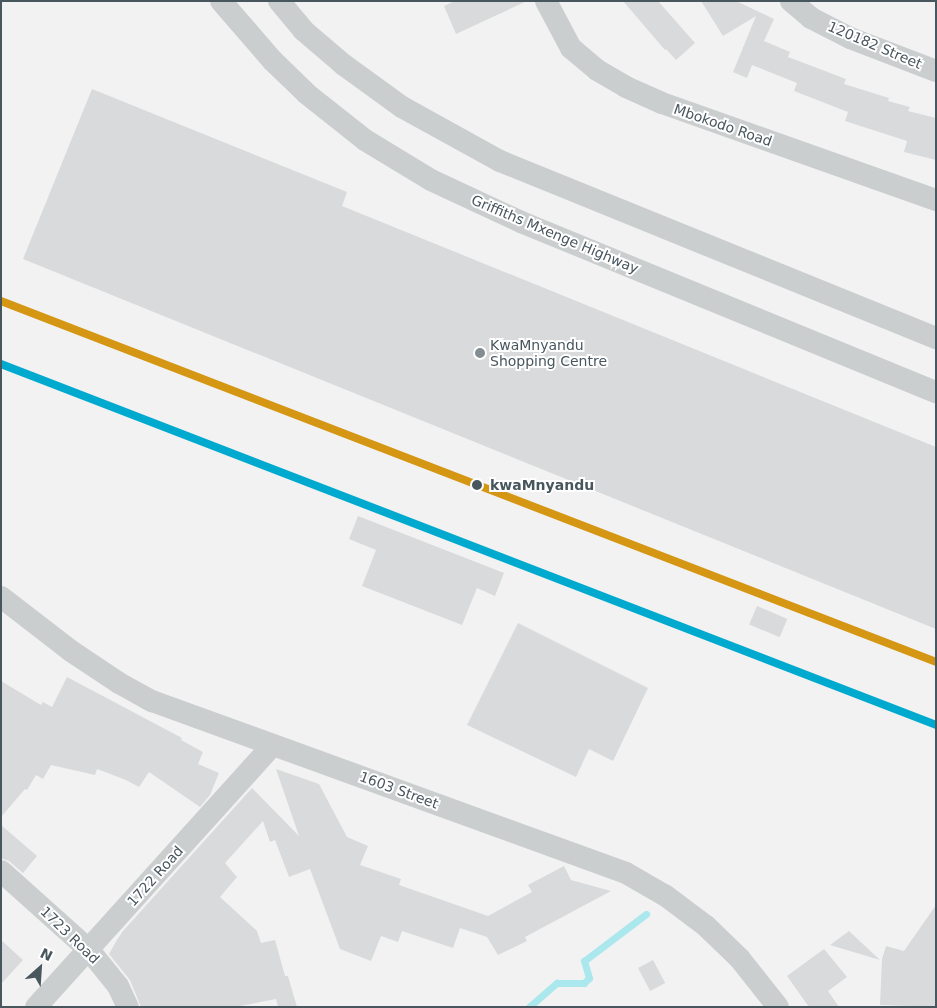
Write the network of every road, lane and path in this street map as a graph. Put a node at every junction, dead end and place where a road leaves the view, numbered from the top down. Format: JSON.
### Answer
{"nodes":[{"id":1,"x":221,"y":1,"type":"edge"},
{"id":2,"x":279,"y":1,"type":"edge"},
{"id":3,"x":546,"y":1,"type":"edge"},
{"id":4,"x":791,"y":1,"type":"edge"},
{"id":5,"x":936,"y":71,"type":"edge"},
{"id":6,"x":936,"y":200,"type":"edge"},
{"id":7,"x":936,"y":338,"type":"edge"},
{"id":8,"x":936,"y":392,"type":"edge"},
{"id":9,"x":1,"y":597,"type":"edge"},
{"id":10,"x":273,"y":745,"type":"junction"},
{"id":11,"x":1,"y":871,"type":"edge"},
{"id":12,"x":89,"y":950,"type":"junction"},
{"id":13,"x":36,"y":1007,"type":"edge"},
{"id":14,"x":128,"y":1007,"type":"edge"},
{"id":15,"x":778,"y":1007,"type":"edge"}],
"edges":[{"from":1,"to":8,"type":"street","name":"Griffiths Mxenge Highway"},
{"from":2,"to":7,"type":"street"},
{"from":3,"to":6,"type":"street","name":"Mbokodo Road"},
{"from":4,"to":5,"type":"street","name":"120182 Street"},
{"from":9,"to":10,"type":"street","name":"1603 Street"},
{"from":10,"to":12,"type":"street","name":"1722 Road"},
{"from":10,"to":15,"type":"street","name":"1603 Street"},
{"from":11,"to":12,"type":"street","name":"1723 Road"},
{"from":12,"to":13,"type":"street","name":"1722 Road"},
{"from":12,"to":14,"type":"street","name":"1723 Road"}]}
